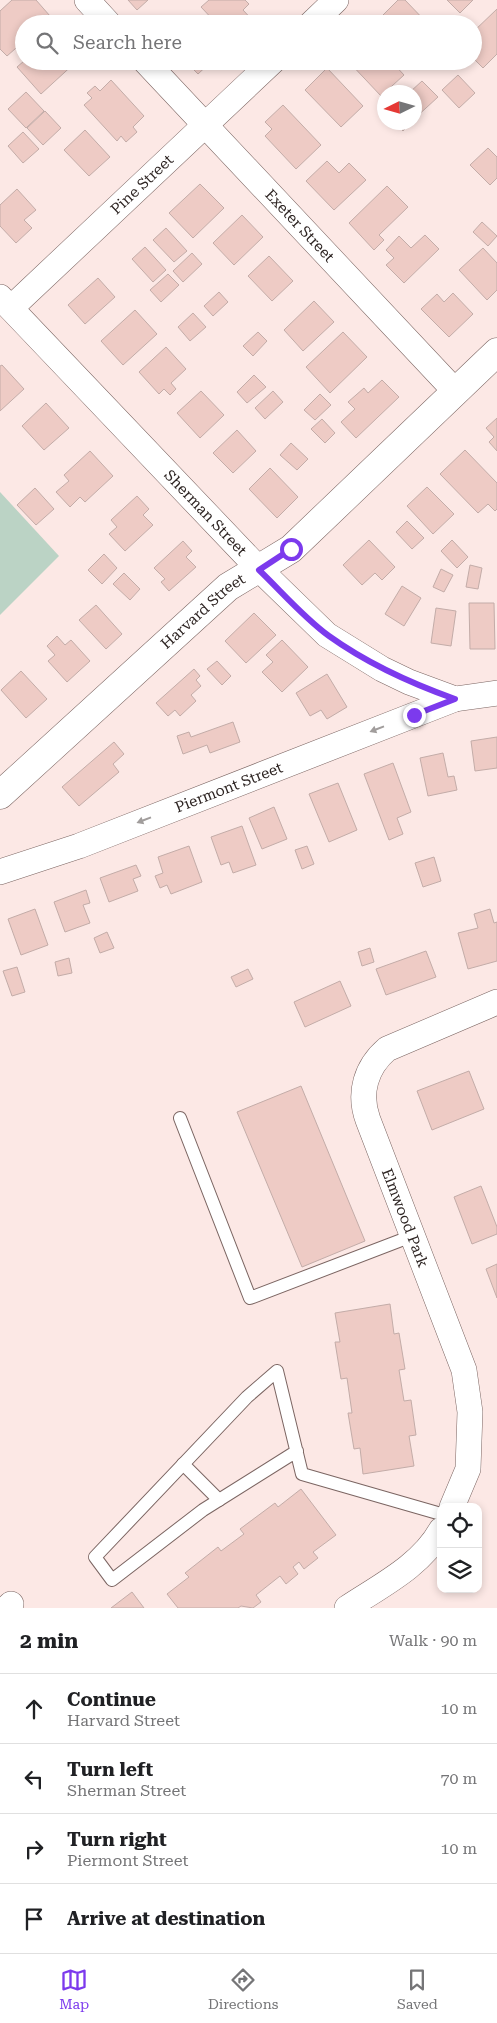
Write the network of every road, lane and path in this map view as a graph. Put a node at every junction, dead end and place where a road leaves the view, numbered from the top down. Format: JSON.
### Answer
{"nodes":[{"id":1,"x":87,"y":0,"type":"edge"},
{"id":2,"x":336,"y":0,"type":"edge"},
{"id":3,"x":101,"y":15,"type":"edge"},
{"id":4,"x":320,"y":15,"type":"edge"},
{"id":5,"x":153,"y":70,"type":"edge"},
{"id":6,"x":264,"y":70,"type":"edge"},
{"id":7,"x":206,"y":126,"type":"junction"},
{"id":8,"x":5,"y":302,"type":"edge"},
{"id":9,"x":497,"y":352,"type":"edge"},
{"id":10,"x":455,"y":391,"type":"junction"},
{"id":11,"x":259,"y":570,"type":"junction"},
{"id":12,"x":497,"y":693,"type":"edge"},
{"id":13,"x":455,"y":699,"type":"junction"},
{"id":14,"x":0,"y":795,"type":"edge"},
{"id":15,"x":0,"y":872,"type":"edge"},
{"id":16,"x":497,"y":1002,"type":"edge"},
{"id":17,"x":180,"y":1118,"type":"dead end"},
{"id":18,"x":412,"y":1236,"type":"junction"},
{"id":19,"x":297,"y":1451,"type":"junction"},
{"id":20,"x":183,"y":1464,"type":"junction"},
{"id":21,"x":219,"y":1500,"type":"junction"},
{"id":22,"x":454,"y":1503,"type":"edge"},
{"id":23,"x":437,"y":1513,"type":"edge"},
{"id":24,"x":437,"y":1537,"type":"edge"},
{"id":25,"x":346,"y":1608,"type":"edge"}],
"edges":[{"from":1,"to":3,"type":"street"},
{"from":2,"to":4,"type":"street"},
{"from":5,"to":7,"type":"street","name":"Exeter Street"},
{"from":6,"to":7,"type":"street","name":"Pine Street"},
{"from":7,"to":8,"type":"street","name":"Pine Street"},
{"from":7,"to":10,"type":"street","name":"Exeter Street"},
{"from":8,"to":11,"type":"street","name":"Sherman Street"},
{"from":9,"to":10,"type":"street","name":"Harvard Street"},
{"from":10,"to":11,"type":"street","name":"Harvard Street"},
{"from":11,"to":13,"type":"street","name":"Sherman Street"},
{"from":11,"to":14,"type":"street","name":"Harvard Street"},
{"from":12,"to":13,"type":"street","name":"Sherman Street"},
{"from":13,"to":15,"type":"street","name":"Piermont Street","one_way":true},
{"from":16,"to":18,"type":"street","name":"Elmwood Park"},
{"from":17,"to":18,"type":"lane"},
{"from":18,"to":22,"type":"street","name":"Elmwood Park"},
{"from":19,"to":20,"type":"lane"},
{"from":19,"to":21,"type":"lane"},
{"from":19,"to":23,"type":"lane"},
{"from":20,"to":21,"type":"lane"},
{"from":20,"to":21,"type":"lane"},
{"from":24,"to":25,"type":"street"}]}
